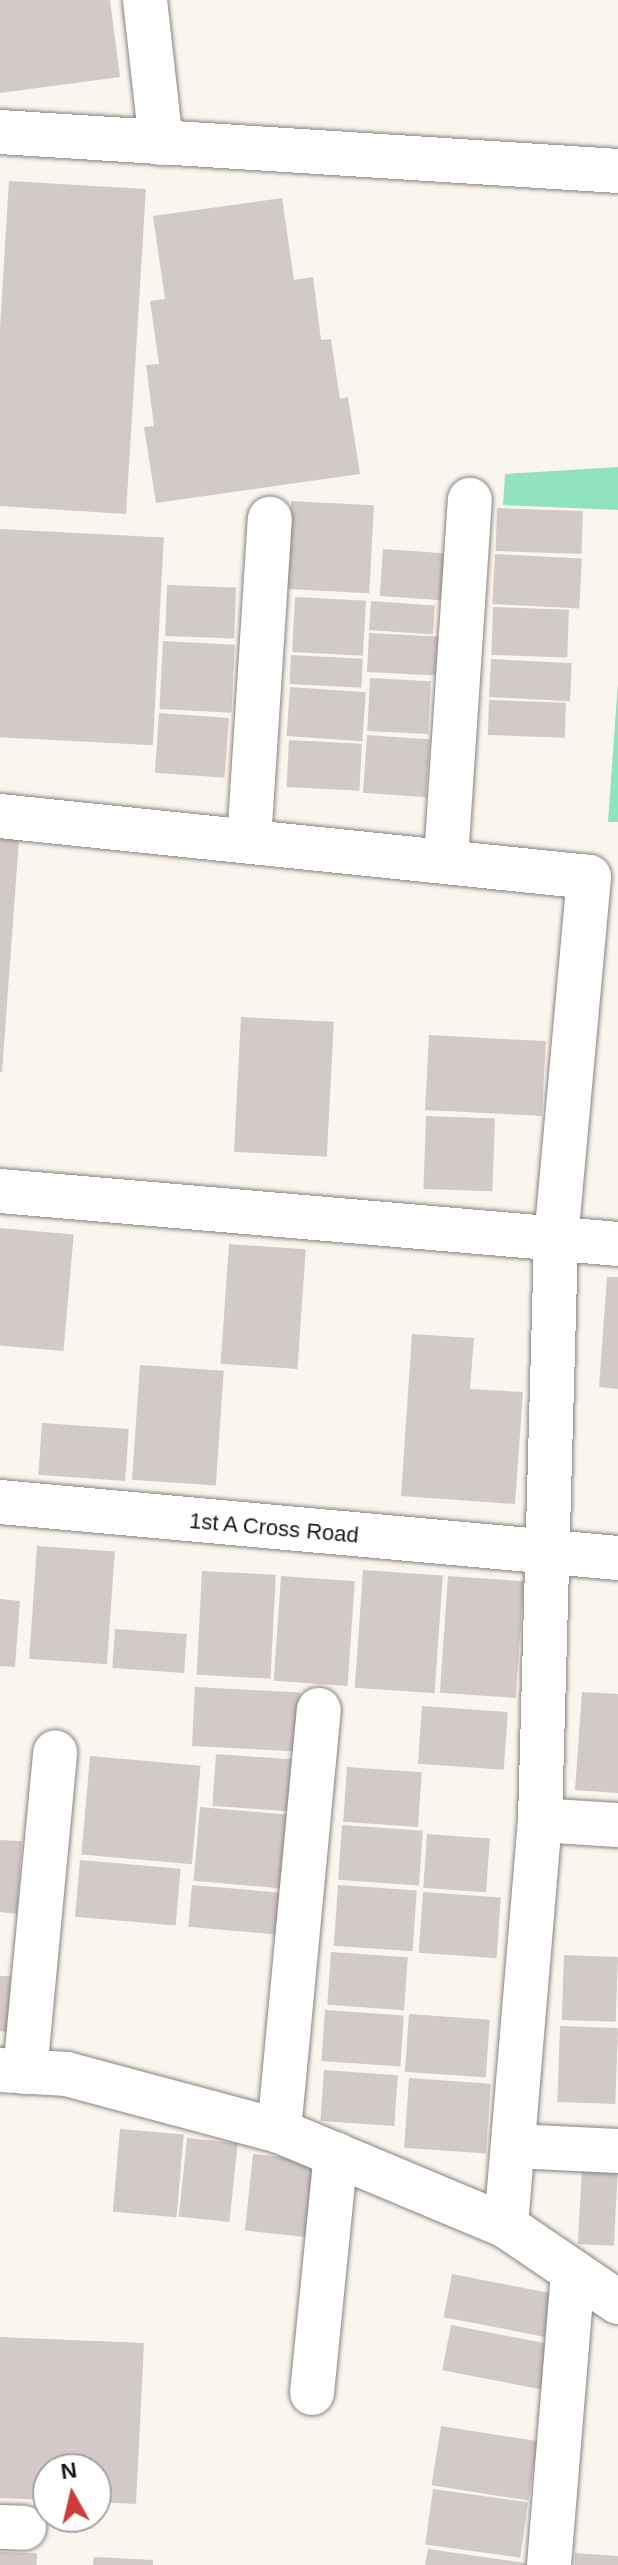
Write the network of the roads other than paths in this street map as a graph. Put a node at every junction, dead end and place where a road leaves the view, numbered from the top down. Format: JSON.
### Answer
{"nodes":[{"id":1,"x":145,"y":0,"type":"edge"},
{"id":2,"x":0,"y":132,"type":"edge"},
{"id":3,"x":161,"y":143,"type":"junction"},
{"id":4,"x":618,"y":171,"type":"edge"},
{"id":5,"x":470,"y":500,"type":"dead end"},
{"id":6,"x":270,"y":519,"type":"dead end"},
{"id":7,"x":0,"y":816,"type":"edge"},
{"id":8,"x":249,"y":841,"type":"junction"},
{"id":9,"x":446,"y":859,"type":"junction"},
{"id":10,"x":604,"y":876,"type":"edge"},
{"id":11,"x":0,"y":1191,"type":"edge"},
{"id":12,"x":556,"y":1240,"type":"junction"},
{"id":13,"x":618,"y":1244,"type":"edge"},
{"id":14,"x":0,"y":1502,"type":"edge"},
{"id":15,"x":548,"y":1553,"type":"junction"},
{"id":16,"x":618,"y":1558,"type":"edge"},
{"id":17,"x":319,"y":1710,"type":"dead end"},
{"id":18,"x":55,"y":1752,"type":"dead end"},
{"id":19,"x":540,"y":1820,"type":"junction"},
{"id":20,"x":618,"y":1825,"type":"edge"},
{"id":21,"x":13,"y":2071,"type":"edge"},
{"id":22,"x":279,"y":2131,"type":"junction"},
{"id":23,"x":514,"y":2146,"type":"junction"},
{"id":24,"x":618,"y":2151,"type":"edge"},
{"id":25,"x":336,"y":2154,"type":"junction"},
{"id":26,"x":506,"y":2226,"type":"junction"},
{"id":27,"x":573,"y":2272,"type":"junction"},
{"id":28,"x":618,"y":2302,"type":"edge"},
{"id":29,"x":312,"y":2393,"type":"dead end"},
{"id":30,"x":549,"y":2565,"type":"edge"}],
"edges":[{"from":1,"to":3,"type":"street"},
{"from":2,"to":3,"type":"street"},
{"from":3,"to":4,"type":"street"},
{"from":5,"to":9,"type":"street"},
{"from":6,"to":8,"type":"street"},
{"from":7,"to":8,"type":"street"},
{"from":8,"to":9,"type":"street"},
{"from":9,"to":10,"type":"street"},
{"from":10,"to":12,"type":"street"},
{"from":11,"to":12,"type":"street"},
{"from":12,"to":13,"type":"street"},
{"from":12,"to":15,"type":"street"},
{"from":14,"to":15,"type":"street","name":"1st A Cross Road"},
{"from":15,"to":16,"type":"street","name":"1st A Cross Road"},
{"from":15,"to":19,"type":"street"},
{"from":17,"to":22,"type":"street"},
{"from":18,"to":21,"type":"street"},
{"from":19,"to":20,"type":"street"},
{"from":19,"to":23,"type":"street"},
{"from":21,"to":22,"type":"street"},
{"from":22,"to":25,"type":"street"},
{"from":23,"to":24,"type":"street"},
{"from":23,"to":26,"type":"street"},
{"from":25,"to":26,"type":"street"},
{"from":25,"to":29,"type":"street"},
{"from":26,"to":27,"type":"street"},
{"from":27,"to":28,"type":"street"},
{"from":27,"to":30,"type":"street"}]}
